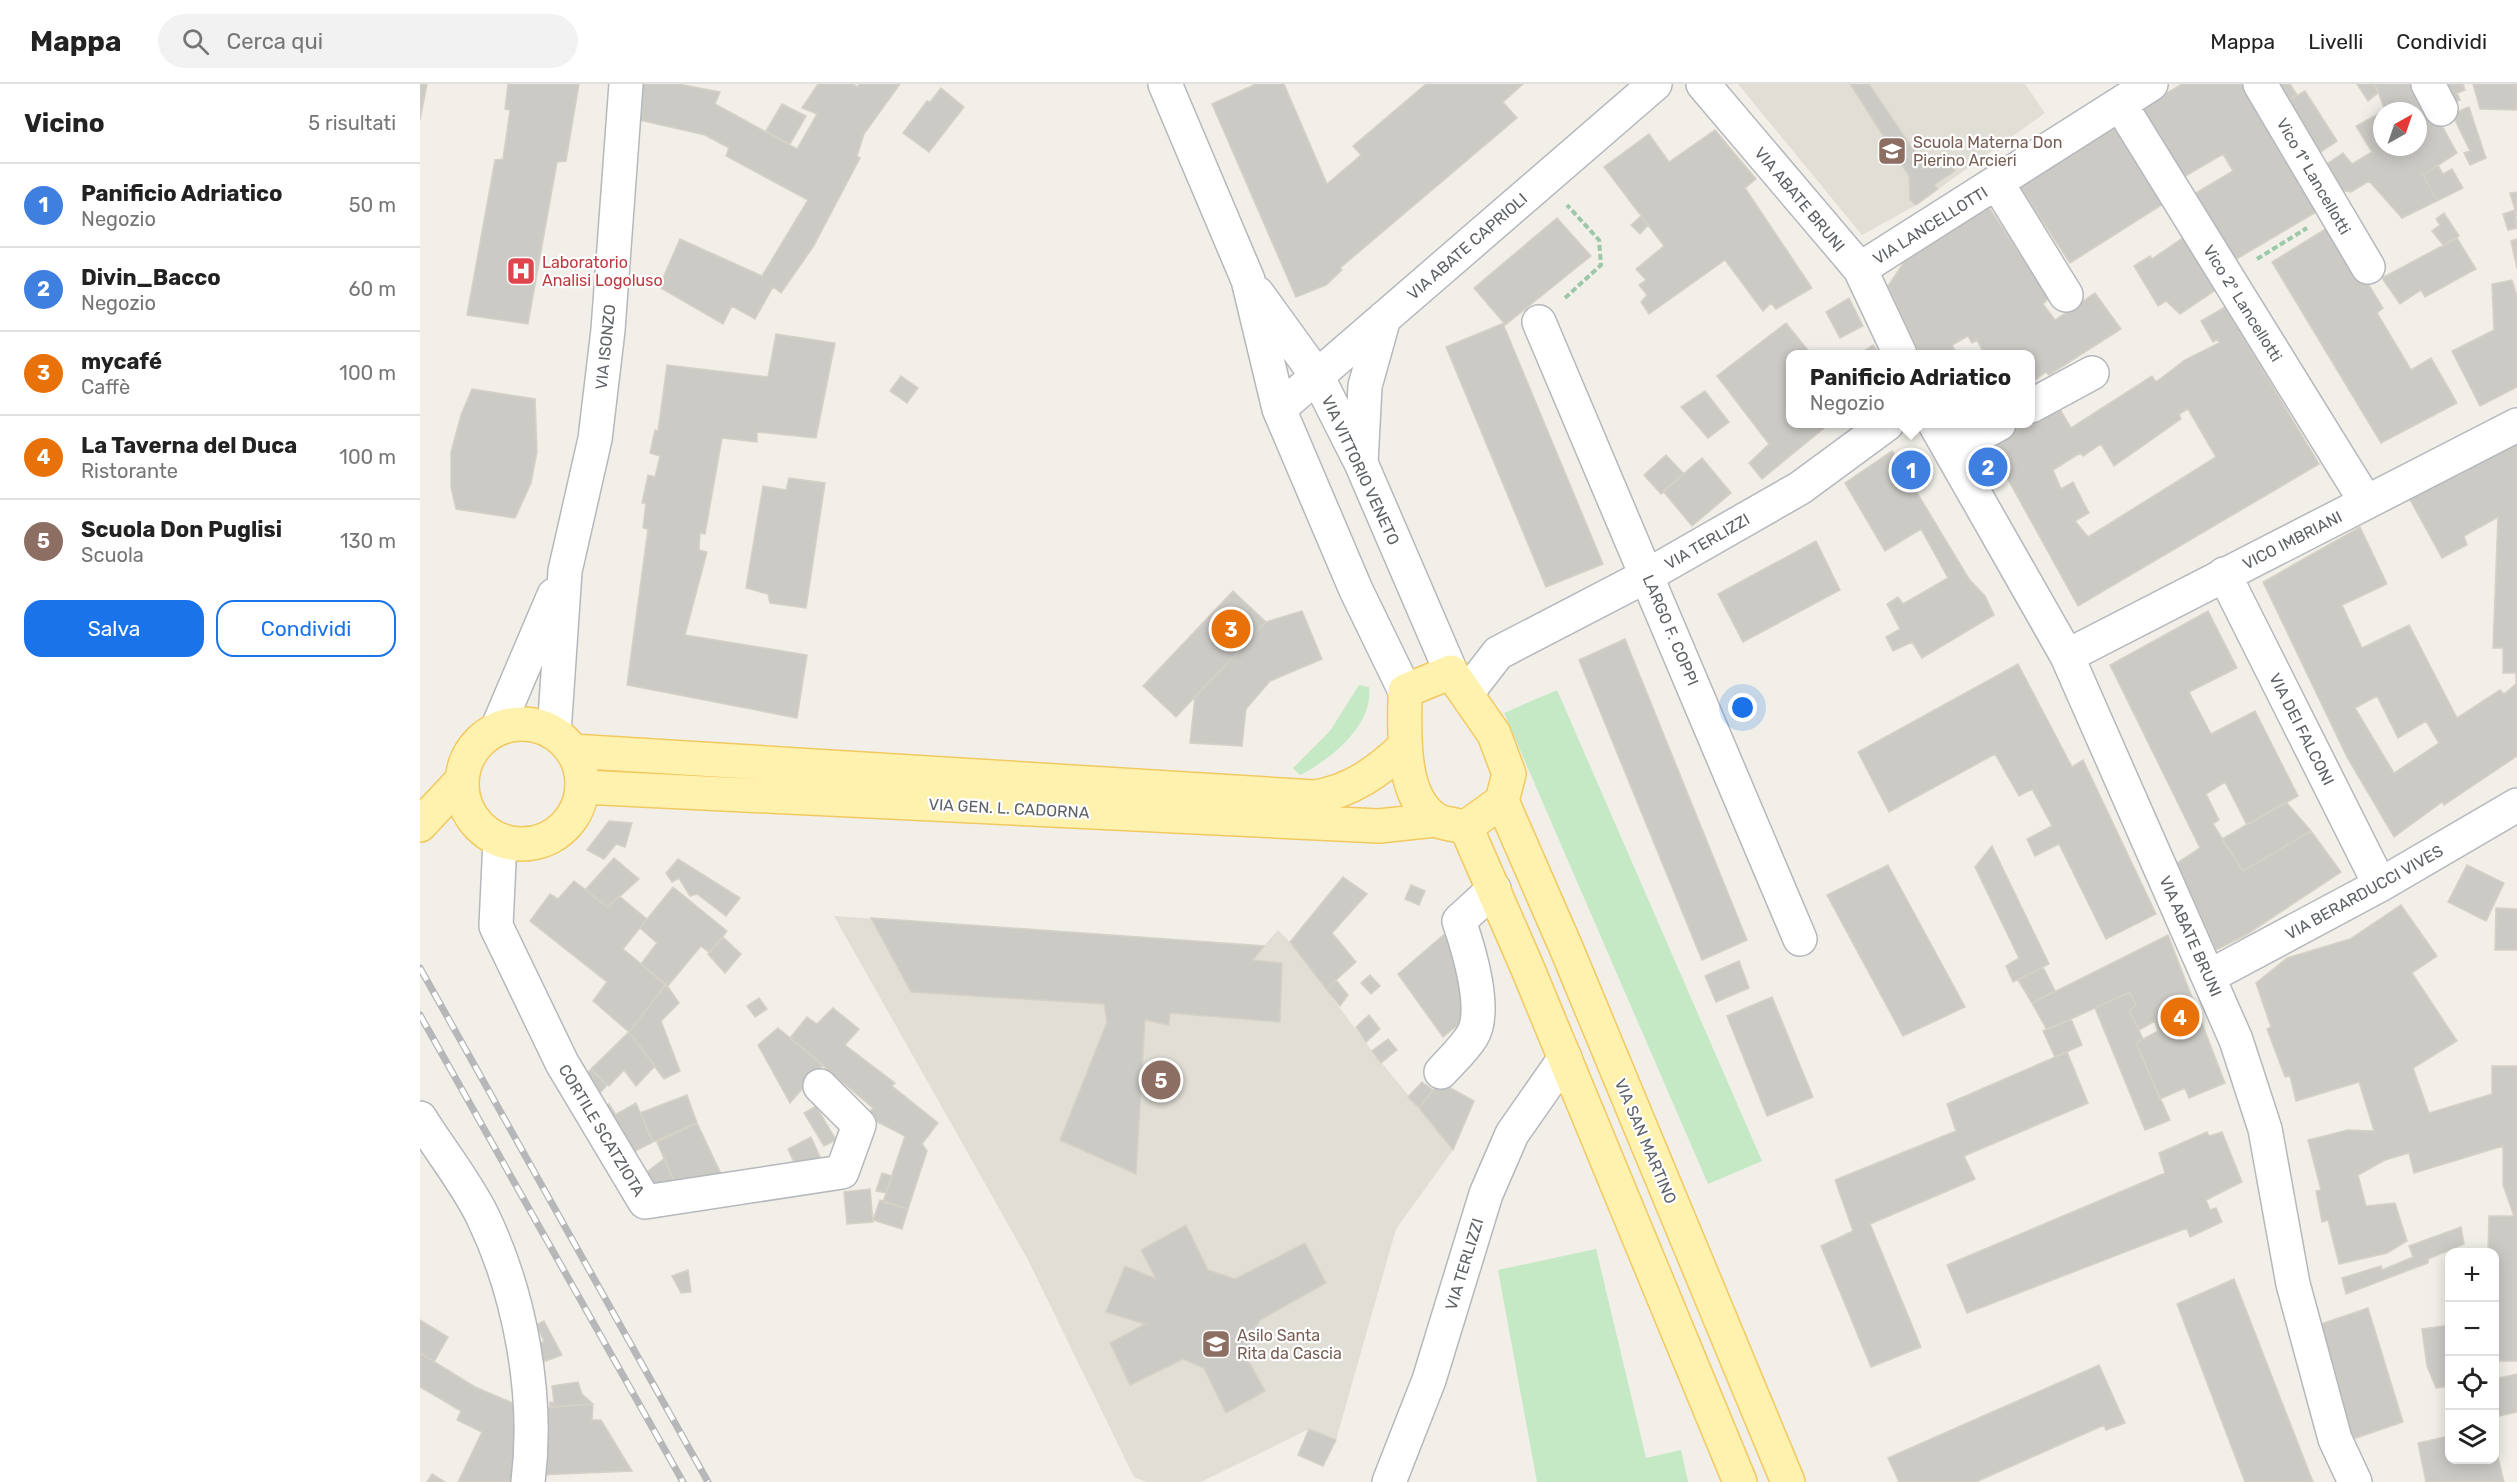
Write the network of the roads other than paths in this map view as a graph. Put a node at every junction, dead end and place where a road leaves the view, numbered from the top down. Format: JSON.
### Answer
{"nodes":[{"id":1,"x":626,"y":84,"type":"edge"},
{"id":2,"x":1165,"y":84,"type":"edge"},
{"id":3,"x":1655,"y":84,"type":"edge"},
{"id":4,"x":1703,"y":84,"type":"edge"},
{"id":5,"x":2151,"y":84,"type":"edge"},
{"id":6,"x":2260,"y":84,"type":"edge"},
{"id":7,"x":2120,"y":104,"type":"junction"},
{"id":8,"x":1997,"y":183,"type":"junction"},
{"id":9,"x":2368,"y":267,"type":"dead end"},
{"id":10,"x":1860,"y":269,"type":"junction"},
{"id":11,"x":1248,"y":280,"type":"junction"},
{"id":12,"x":2066,"y":295,"type":"dead end"},
{"id":13,"x":1384,"y":318,"type":"junction"},
{"id":14,"x":1539,"y":321,"type":"road end"},
{"id":15,"x":1898,"y":350,"type":"edge"},
{"id":16,"x":2092,"y":374,"type":"dead end"},
{"id":17,"x":1317,"y":376,"type":"junction"},
{"id":18,"x":2035,"y":404,"type":"edge"},
{"id":19,"x":1279,"y":409,"type":"junction"},
{"id":20,"x":2517,"y":425,"type":"edge"},
{"id":21,"x":1880,"y":428,"type":"edge"},
{"id":22,"x":1979,"y":428,"type":"edge"},
{"id":23,"x":1942,"y":437,"type":"edge"},
{"id":24,"x":1361,"y":463,"type":"junction"},
{"id":25,"x":2366,"y":502,"type":"junction"},
{"id":26,"x":565,"y":571,"type":"junction"},
{"id":27,"x":2224,"y":574,"type":"junction"},
{"id":28,"x":1648,"y":575,"type":"junction"},
{"id":29,"x":2067,"y":656,"type":"junction"},
{"id":30,"x":1459,"y":682,"type":"junction"},
{"id":31,"x":1405,"y":691,"type":"junction"},
{"id":32,"x":497,"y":729,"type":"junction"},
{"id":33,"x":563,"y":742,"type":"junction"},
{"id":34,"x":1404,"y":747,"type":"junction"},
{"id":35,"x":462,"y":780,"type":"junction"},
{"id":36,"x":582,"y":787,"type":"junction"},
{"id":37,"x":1502,"y":801,"type":"junction"},
{"id":38,"x":2517,"y":805,"type":"edge"},
{"id":39,"x":1435,"y":820,"type":"junction"},
{"id":40,"x":420,"y":827,"type":"edge"},
{"id":41,"x":1466,"y":827,"type":"junction"},
{"id":42,"x":490,"y":832,"type":"junction"},
{"id":43,"x":2380,"y":885,"type":"junction"},
{"id":44,"x":1494,"y":889,"type":"junction"},
{"id":45,"x":1800,"y":939,"type":"dead end"},
{"id":46,"x":2210,"y":976,"type":"junction"},
{"id":47,"x":1565,"y":1058,"type":"junction"},
{"id":48,"x":1441,"y":1072,"type":"dead end"},
{"id":49,"x":820,"y":1086,"type":"dead end"},
{"id":50,"x":420,"y":1118,"type":"edge"},
{"id":51,"x":528,"y":1482,"type":"edge"},
{"id":52,"x":1389,"y":1482,"type":"edge"},
{"id":53,"x":1740,"y":1482,"type":"edge"},
{"id":54,"x":1788,"y":1482,"type":"edge"},
{"id":55,"x":2355,"y":1482,"type":"edge"}],
"edges":[{"from":1,"to":26,"type":"street","name":"VIA ISONZO"},
{"from":2,"to":11,"type":"street","name":"VIA VITTORIO VENETO"},
{"from":3,"to":13,"type":"street","name":"VIA ABATE CAPRIOLI"},
{"from":4,"to":10,"type":"street","name":"VIA ABATE BRUNI"},
{"from":5,"to":7,"type":"street","name":"VIA LANCELLOTTI"},
{"from":6,"to":9,"type":"street","name":"Vico 1º Lancellotti"},
{"from":7,"to":8,"type":"street","name":"VIA LANCELLOTTI"},
{"from":7,"to":25,"type":"street","name":"Vico 2º Lancellotti"},
{"from":8,"to":10,"type":"street","name":"VIA LANCELLOTTI"},
{"from":8,"to":12,"type":"street"},
{"from":10,"to":15,"type":"street","name":"VIA ABATE BRUNI"},
{"from":11,"to":17,"type":"street","name":"VIA VITTORIO VENETO"},
{"from":11,"to":19,"type":"street","name":"VIA VITTORIO VENETO"},
{"from":13,"to":17,"type":"street","name":"VIA ABATE CAPRIOLI"},
{"from":13,"to":24,"type":"street"},
{"from":14,"to":28,"type":"street","name":"LARGO F. COPPI"},
{"from":16,"to":18,"type":"street"},
{"from":17,"to":19,"type":"street","name":"VIA ABATE CAPRIOLI"},
{"from":17,"to":24,"type":"street","name":"VIA VITTORIO VENETO"},
{"from":19,"to":31,"type":"street","name":"VIA VITTORIO VENETO"},
{"from":20,"to":25,"type":"street","name":"VICO IMBRIANI"},
{"from":21,"to":28,"type":"street","name":"VIA TERLIZZI"},
{"from":22,"to":23,"type":"street"},
{"from":23,"to":29,"type":"street","name":"VIA ABATE BRUNI"},
{"from":24,"to":30,"type":"street","name":"VIA VITTORIO VENETO"},
{"from":25,"to":27,"type":"street","name":"VICO IMBRIANI"},
{"from":26,"to":32,"type":"street","name":"VIA ISONZO"},
{"from":26,"to":33,"type":"street","name":"VIA ISONZO"},
{"from":27,"to":29,"type":"street","name":"VICO IMBRIANI"},
{"from":27,"to":43,"type":"street","name":"VIA DEI FALCONI"},
{"from":28,"to":30,"type":"street","name":"VIA TERLIZZI"},
{"from":28,"to":45,"type":"street","name":"LARGO F. COPPI"},
{"from":29,"to":46,"type":"street","name":"VIA ABATE BRUNI"},
{"from":30,"to":31,"type":"main road"},
{"from":30,"to":37,"type":"main road"},
{"from":31,"to":34,"type":"main road"},
{"from":32,"to":33,"type":"main road"},
{"from":32,"to":35,"type":"main road"},
{"from":33,"to":34,"type":"main road","name":"VIA GEN. L. CADORNA"},
{"from":33,"to":36,"type":"main road"},
{"from":34,"to":39,"type":"main road"},
{"from":35,"to":40,"type":"main road"},
{"from":35,"to":42,"type":"main road"},
{"from":36,"to":39,"type":"main road","name":"VIA GEN. L. CADORNA"},
{"from":36,"to":42,"type":"main road"},
{"from":37,"to":41,"type":"main road"},
{"from":37,"to":54,"type":"main road","name":"VIA SAN MARTINO"},
{"from":38,"to":43,"type":"street","name":"VIA BERARDUCCI VIVES"},
{"from":39,"to":41,"type":"main road"},
{"from":40,"to":42,"type":"main road"},
{"from":41,"to":44,"type":"main road"},
{"from":42,"to":49,"type":"street","name":"CORTILE SCATZIOTA"},
{"from":43,"to":46,"type":"street","name":"VIA BERARDUCCI VIVES"},
{"from":44,"to":47,"type":"main road"},
{"from":44,"to":48,"type":"street"},
{"from":46,"to":55,"type":"street","name":"VIA ABATE BRUNI"},
{"from":47,"to":52,"type":"street","name":"VIA TERLIZZI"},
{"from":47,"to":53,"type":"main road"},
{"from":50,"to":51,"type":"street"}]}
